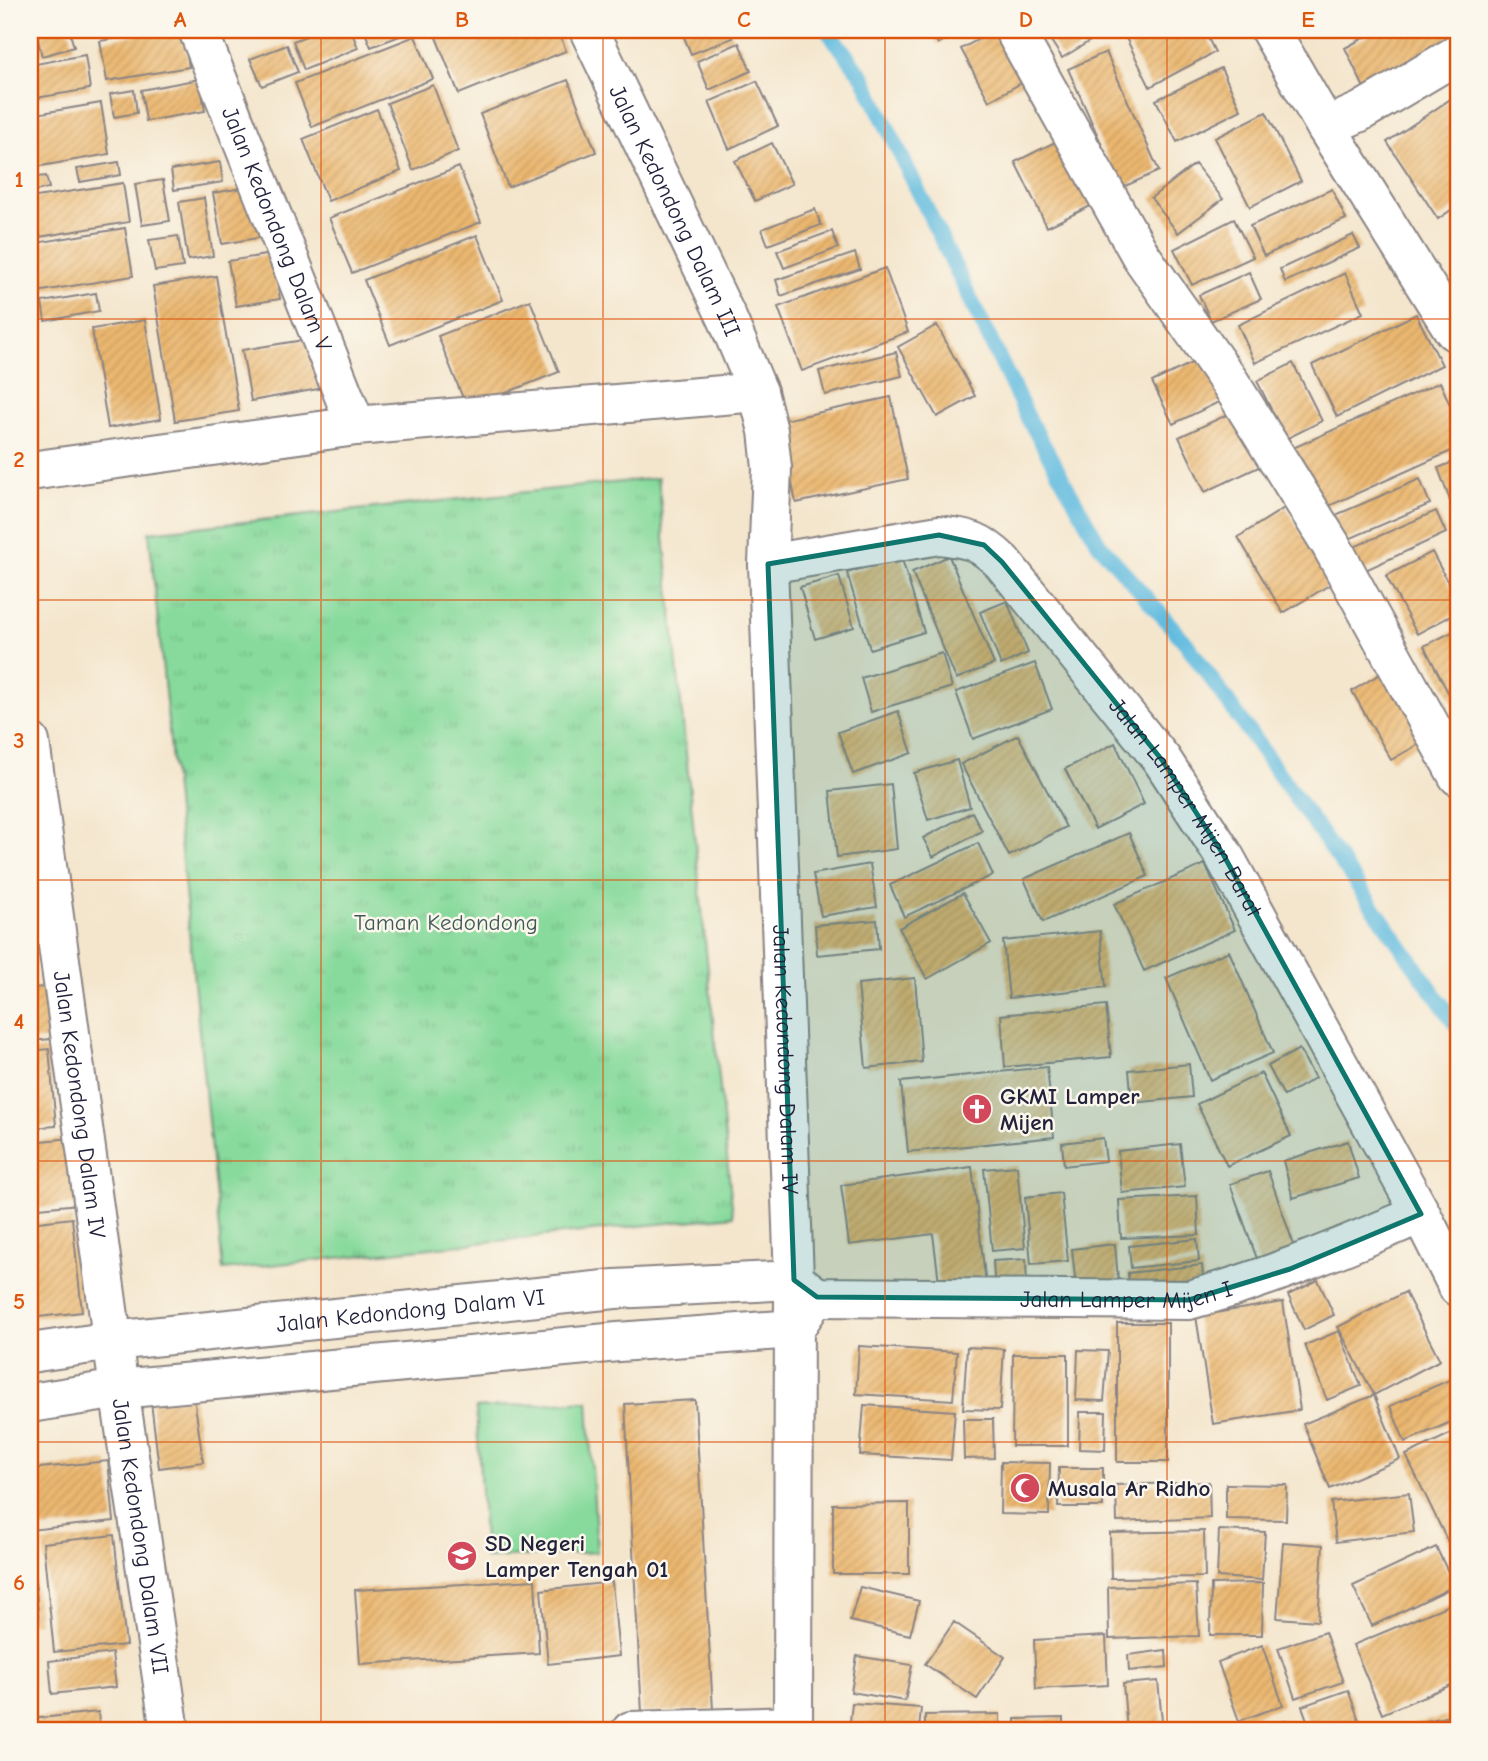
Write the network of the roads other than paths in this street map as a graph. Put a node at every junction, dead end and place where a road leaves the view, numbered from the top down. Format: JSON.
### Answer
{"nodes":[{"id":1,"x":198,"y":30,"type":"edge"},
{"id":2,"x":589,"y":30,"type":"edge"},
{"id":3,"x":1014,"y":30,"type":"edge"},
{"id":4,"x":1270,"y":30,"type":"edge"},
{"id":5,"x":1458,"y":54,"type":"edge"},
{"id":6,"x":1326,"y":127,"type":"junction"},
{"id":7,"x":1457,"y":335,"type":"edge"},
{"id":8,"x":758,"y":392,"type":"junction"},
{"id":9,"x":356,"y":426,"type":"junction"},
{"id":10,"x":30,"y":471,"type":"edge"},
{"id":11,"x":768,"y":564,"type":"junction"},
{"id":12,"x":30,"y":741,"type":"edge"},
{"id":13,"x":1458,"y":776,"type":"edge"},
{"id":14,"x":1421,"y":1213,"type":"junction"},
{"id":15,"x":1458,"y":1287,"type":"edge"},
{"id":16,"x":615,"y":1289,"type":"junction"},
{"id":17,"x":805,"y":1289,"type":"junction"},
{"id":18,"x":227,"y":1329,"type":"junction"},
{"id":19,"x":793,"y":1329,"type":"junction"},
{"id":20,"x":112,"y":1341,"type":"junction"},
{"id":21,"x":618,"y":1342,"type":"junction"},
{"id":22,"x":30,"y":1353,"type":"edge"},
{"id":23,"x":230,"y":1379,"type":"junction"},
{"id":24,"x":119,"y":1389,"type":"junction"},
{"id":25,"x":30,"y":1403,"type":"edge"},
{"id":26,"x":793,"y":1729,"type":"edge"},
{"id":27,"x":170,"y":1731,"type":"edge"},
{"id":28,"x":631,"y":1731,"type":"edge"}],
"edges":[{"from":1,"to":9,"type":"street","name":"Jalan Kedondong Dalam V"},
{"from":2,"to":8,"type":"street","name":"Jalan Kedondong Dalam III"},
{"from":3,"to":13,"type":"street"},
{"from":4,"to":6,"type":"street"},
{"from":5,"to":6,"type":"street"},
{"from":6,"to":7,"type":"street"},
{"from":8,"to":9,"type":"street"},
{"from":8,"to":11,"type":"street","name":"Jalan Kedondong Dalam IV"},
{"from":9,"to":10,"type":"street"},
{"from":11,"to":14,"type":"street","name":"Jalan Lamper Mijen Barat"},
{"from":11,"to":17,"type":"street","name":"Jalan Kedondong Dalam IV"},
{"from":12,"to":20,"type":"street","name":"Jalan Kedondong Dalam IV"},
{"from":14,"to":15,"type":"street","name":"Jalan Lamper Mijen Barat"},
{"from":14,"to":17,"type":"street","name":"Jalan Lamper Mijen I"},
{"from":16,"to":17,"type":"street","name":"Jalan Kedondong Dalam VI"},
{"from":16,"to":18,"type":"street","name":"Jalan Kedondong Dalam VI"},
{"from":16,"to":21,"type":"street"},
{"from":17,"to":19,"type":"street","name":"Jalan Kedondong Dalam IV"},
{"from":18,"to":20,"type":"street","name":"Jalan Kedondong Dalam VI"},
{"from":18,"to":23,"type":"street"},
{"from":19,"to":21,"type":"street"},
{"from":19,"to":26,"type":"street","name":"Jalan Kedondong Dalam IV"},
{"from":20,"to":22,"type":"street","name":"Jalan Kedondong Dalam VI"},
{"from":20,"to":24,"type":"street","name":"Jalan Kedondong Dalam VII"},
{"from":21,"to":23,"type":"street"},
{"from":23,"to":24,"type":"street"},
{"from":24,"to":25,"type":"street"},
{"from":24,"to":27,"type":"street","name":"Jalan Kedondong Dalam VII"},
{"from":26,"to":28,"type":"street"}]}
